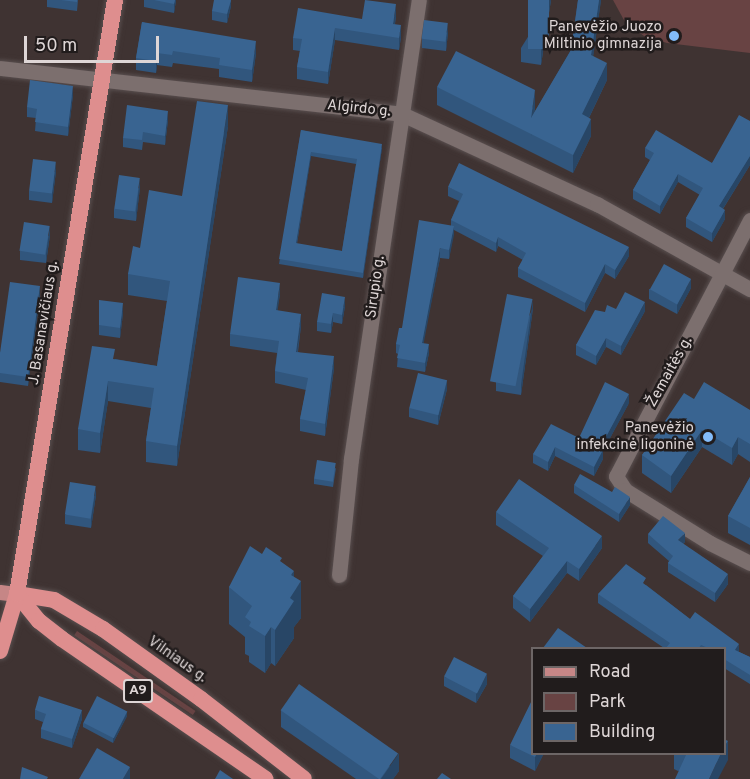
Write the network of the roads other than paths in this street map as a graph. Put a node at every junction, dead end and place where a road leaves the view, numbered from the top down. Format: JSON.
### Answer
{"nodes":[{"id":1,"x":115,"y":0,"type":"edge"},
{"id":2,"x":419,"y":0,"type":"edge"},
{"id":3,"x":0,"y":68,"type":"edge"},
{"id":4,"x":102,"y":82,"type":"junction"},
{"id":5,"x":402,"y":114,"type":"junction"},
{"id":6,"x":750,"y":220,"type":"edge"},
{"id":7,"x":725,"y":272,"type":"junction"},
{"id":8,"x":750,"y":288,"type":"edge"},
{"id":9,"x":750,"y":563,"type":"edge"},
{"id":10,"x":339,"y":575,"type":"dead end"},
{"id":11,"x":8,"y":593,"type":"edge"},
{"id":12,"x":0,"y":651,"type":"edge"},
{"id":13,"x":266,"y":779,"type":"edge"},
{"id":14,"x":304,"y":779,"type":"edge"}],
"edges":[{"from":1,"to":4,"type":"highway","name":"J. Basanavičiaus g."},
{"from":2,"to":5,"type":"street","name":"Sirupio g."},
{"from":3,"to":4,"type":"street","name":"Algirdo g."},
{"from":4,"to":5,"type":"street","name":"Algirdo g."},
{"from":4,"to":11,"type":"highway","name":"J. Basanavičiaus g."},
{"from":5,"to":7,"type":"street","name":"Algirdo g."},
{"from":5,"to":10,"type":"street","name":"Sirupio g."},
{"from":6,"to":7,"type":"street","name":"Žemaitės g."},
{"from":7,"to":8,"type":"street","name":"Algirdo g."},
{"from":7,"to":9,"type":"street","name":"Žemaitės g."},
{"from":11,"to":12,"type":"highway","name":"J. Basanavičiaus g."},
{"from":11,"to":13,"type":"highway","number":"A9"},
{"from":11,"to":14,"type":"highway","name":"Vilniaus g.","number":"A9"}]}
